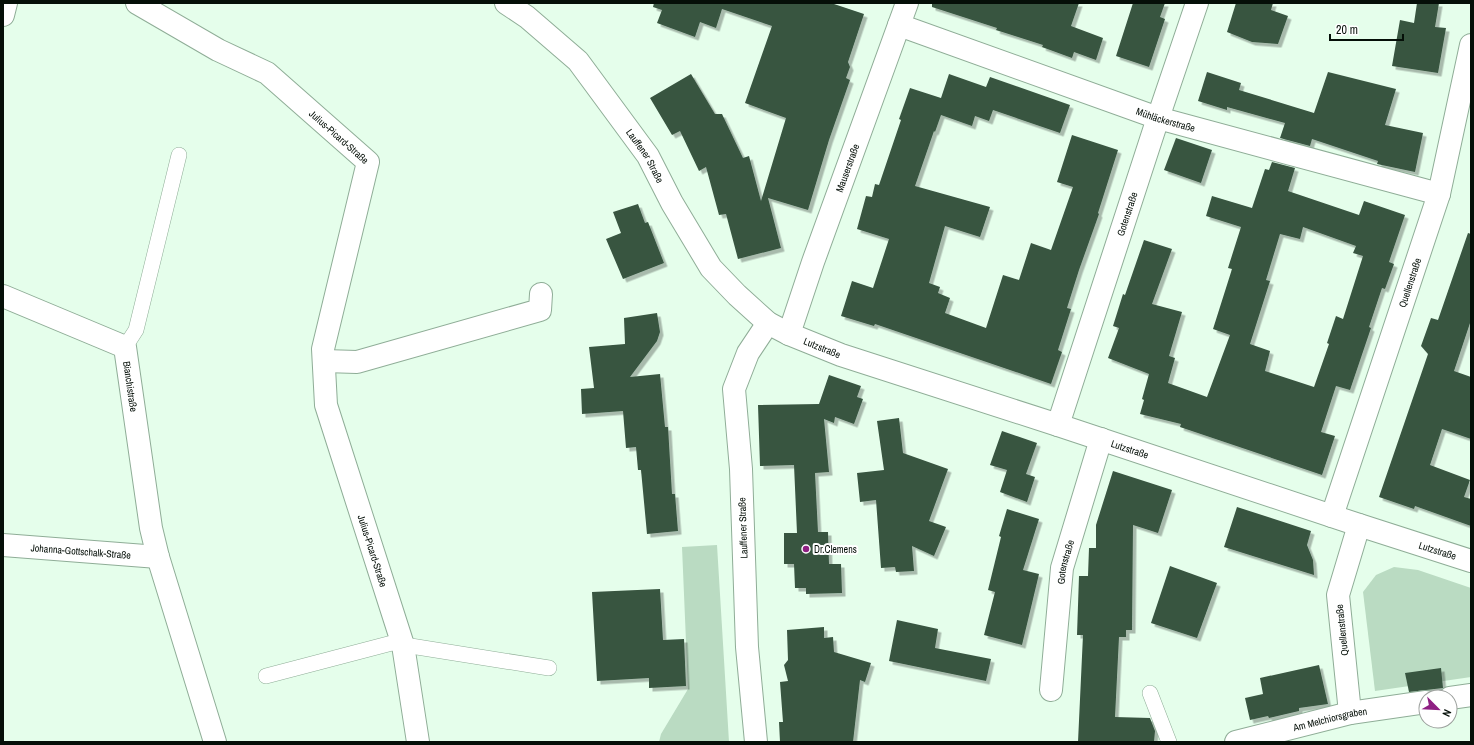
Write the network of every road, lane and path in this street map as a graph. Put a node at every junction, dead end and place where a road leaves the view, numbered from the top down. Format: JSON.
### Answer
{"nodes":[{"id":1,"x":6,"y":3,"type":"edge"},
{"id":2,"x":137,"y":3,"type":"edge"},
{"id":3,"x":506,"y":3,"type":"edge"},
{"id":4,"x":907,"y":3,"type":"edge"},
{"id":5,"x":1197,"y":3,"type":"edge"},
{"id":6,"x":3,"y":15,"type":"edge"},
{"id":7,"x":899,"y":25,"type":"junction"},
{"id":8,"x":1471,"y":45,"type":"edge"},
{"id":9,"x":1158,"y":118,"type":"junction"},
{"id":10,"x":179,"y":155,"type":"dead end"},
{"id":11,"x":1439,"y":194,"type":"junction"},
{"id":12,"x":541,"y":294,"type":"dead end"},
{"id":13,"x":3,"y":296,"type":"edge"},
{"id":14,"x":768,"y":323,"type":"junction"},
{"id":15,"x":789,"y":334,"type":"junction"},
{"id":16,"x":125,"y":347,"type":"junction"},
{"id":17,"x":324,"y":361,"type":"junction"},
{"id":18,"x":1058,"y":425,"type":"junction"},
{"id":19,"x":1101,"y":439,"type":"junction"},
{"id":20,"x":1332,"y":516,"type":"junction"},
{"id":21,"x":1359,"y":525,"type":"junction"},
{"id":22,"x":3,"y":545,"type":"edge"},
{"id":23,"x":158,"y":557,"type":"junction"},
{"id":24,"x":1471,"y":561,"type":"edge"},
{"id":25,"x":403,"y":645,"type":"junction"},
{"id":26,"x":549,"y":668,"type":"dead end"},
{"id":27,"x":266,"y":676,"type":"dead end"},
{"id":28,"x":1051,"y":690,"type":"dead end"},
{"id":29,"x":1150,"y":693,"type":"dead end"},
{"id":30,"x":1471,"y":695,"type":"edge"},
{"id":31,"x":1458,"y":697,"type":"edge"},
{"id":32,"x":1418,"y":703,"type":"edge"},
{"id":33,"x":1350,"y":713,"type":"junction"},
{"id":34,"x":215,"y":742,"type":"edge"},
{"id":35,"x":418,"y":742,"type":"edge"},
{"id":36,"x":756,"y":742,"type":"edge"},
{"id":37,"x":1169,"y":742,"type":"edge"},
{"id":38,"x":1236,"y":742,"type":"edge"}],
"edges":[{"from":1,"to":6,"type":"street"},
{"from":2,"to":17,"type":"street","name":"Julius-Picard-Straße"},
{"from":3,"to":14,"type":"street","name":"Lauffener Straße"},
{"from":4,"to":7,"type":"street","name":"Mauserstraße"},
{"from":5,"to":9,"type":"street","name":"Gotenstraße"},
{"from":7,"to":9,"type":"street","name":"Mühläckerstraße"},
{"from":7,"to":15,"type":"street","name":"Mauserstraße"},
{"from":8,"to":11,"type":"street","name":"Quellenstraße"},
{"from":9,"to":11,"type":"street","name":"Mühläckerstraße"},
{"from":9,"to":18,"type":"street","name":"Gotenstraße"},
{"from":10,"to":16,"type":"lane"},
{"from":11,"to":20,"type":"street","name":"Quellenstraße"},
{"from":12,"to":17,"type":"street"},
{"from":13,"to":16,"type":"street","name":"Bianchistraße"},
{"from":14,"to":15,"type":"street","name":"Lauffener Straße"},
{"from":14,"to":36,"type":"street","name":"Lauffener Straße"},
{"from":15,"to":18,"type":"street","name":"Lutzstraße"},
{"from":16,"to":23,"type":"street","name":"Bianchistraße"},
{"from":17,"to":25,"type":"street","name":"Julius-Picard-Straße"},
{"from":18,"to":19,"type":"street","name":"Lutzstraße"},
{"from":19,"to":20,"type":"street","name":"Lutzstraße"},
{"from":19,"to":28,"type":"street","name":"Gotenstraße"},
{"from":20,"to":21,"type":"street","name":"Lutzstraße"},
{"from":21,"to":24,"type":"street","name":"Lutzstraße"},
{"from":21,"to":33,"type":"street","name":"Quellenstraße"},
{"from":22,"to":23,"type":"street","name":"Johanna-Gottschalk-Straße"},
{"from":23,"to":34,"type":"street"},
{"from":25,"to":26,"type":"lane"},
{"from":25,"to":27,"type":"lane"},
{"from":25,"to":35,"type":"street","name":"Julius-Picard-Straße"},
{"from":29,"to":37,"type":"lane"},
{"from":30,"to":31,"type":"street"},
{"from":32,"to":33,"type":"street","name":"Am Melchiorsgraben"},
{"from":33,"to":38,"type":"street","name":"Am Melchiorsgraben"}]}
